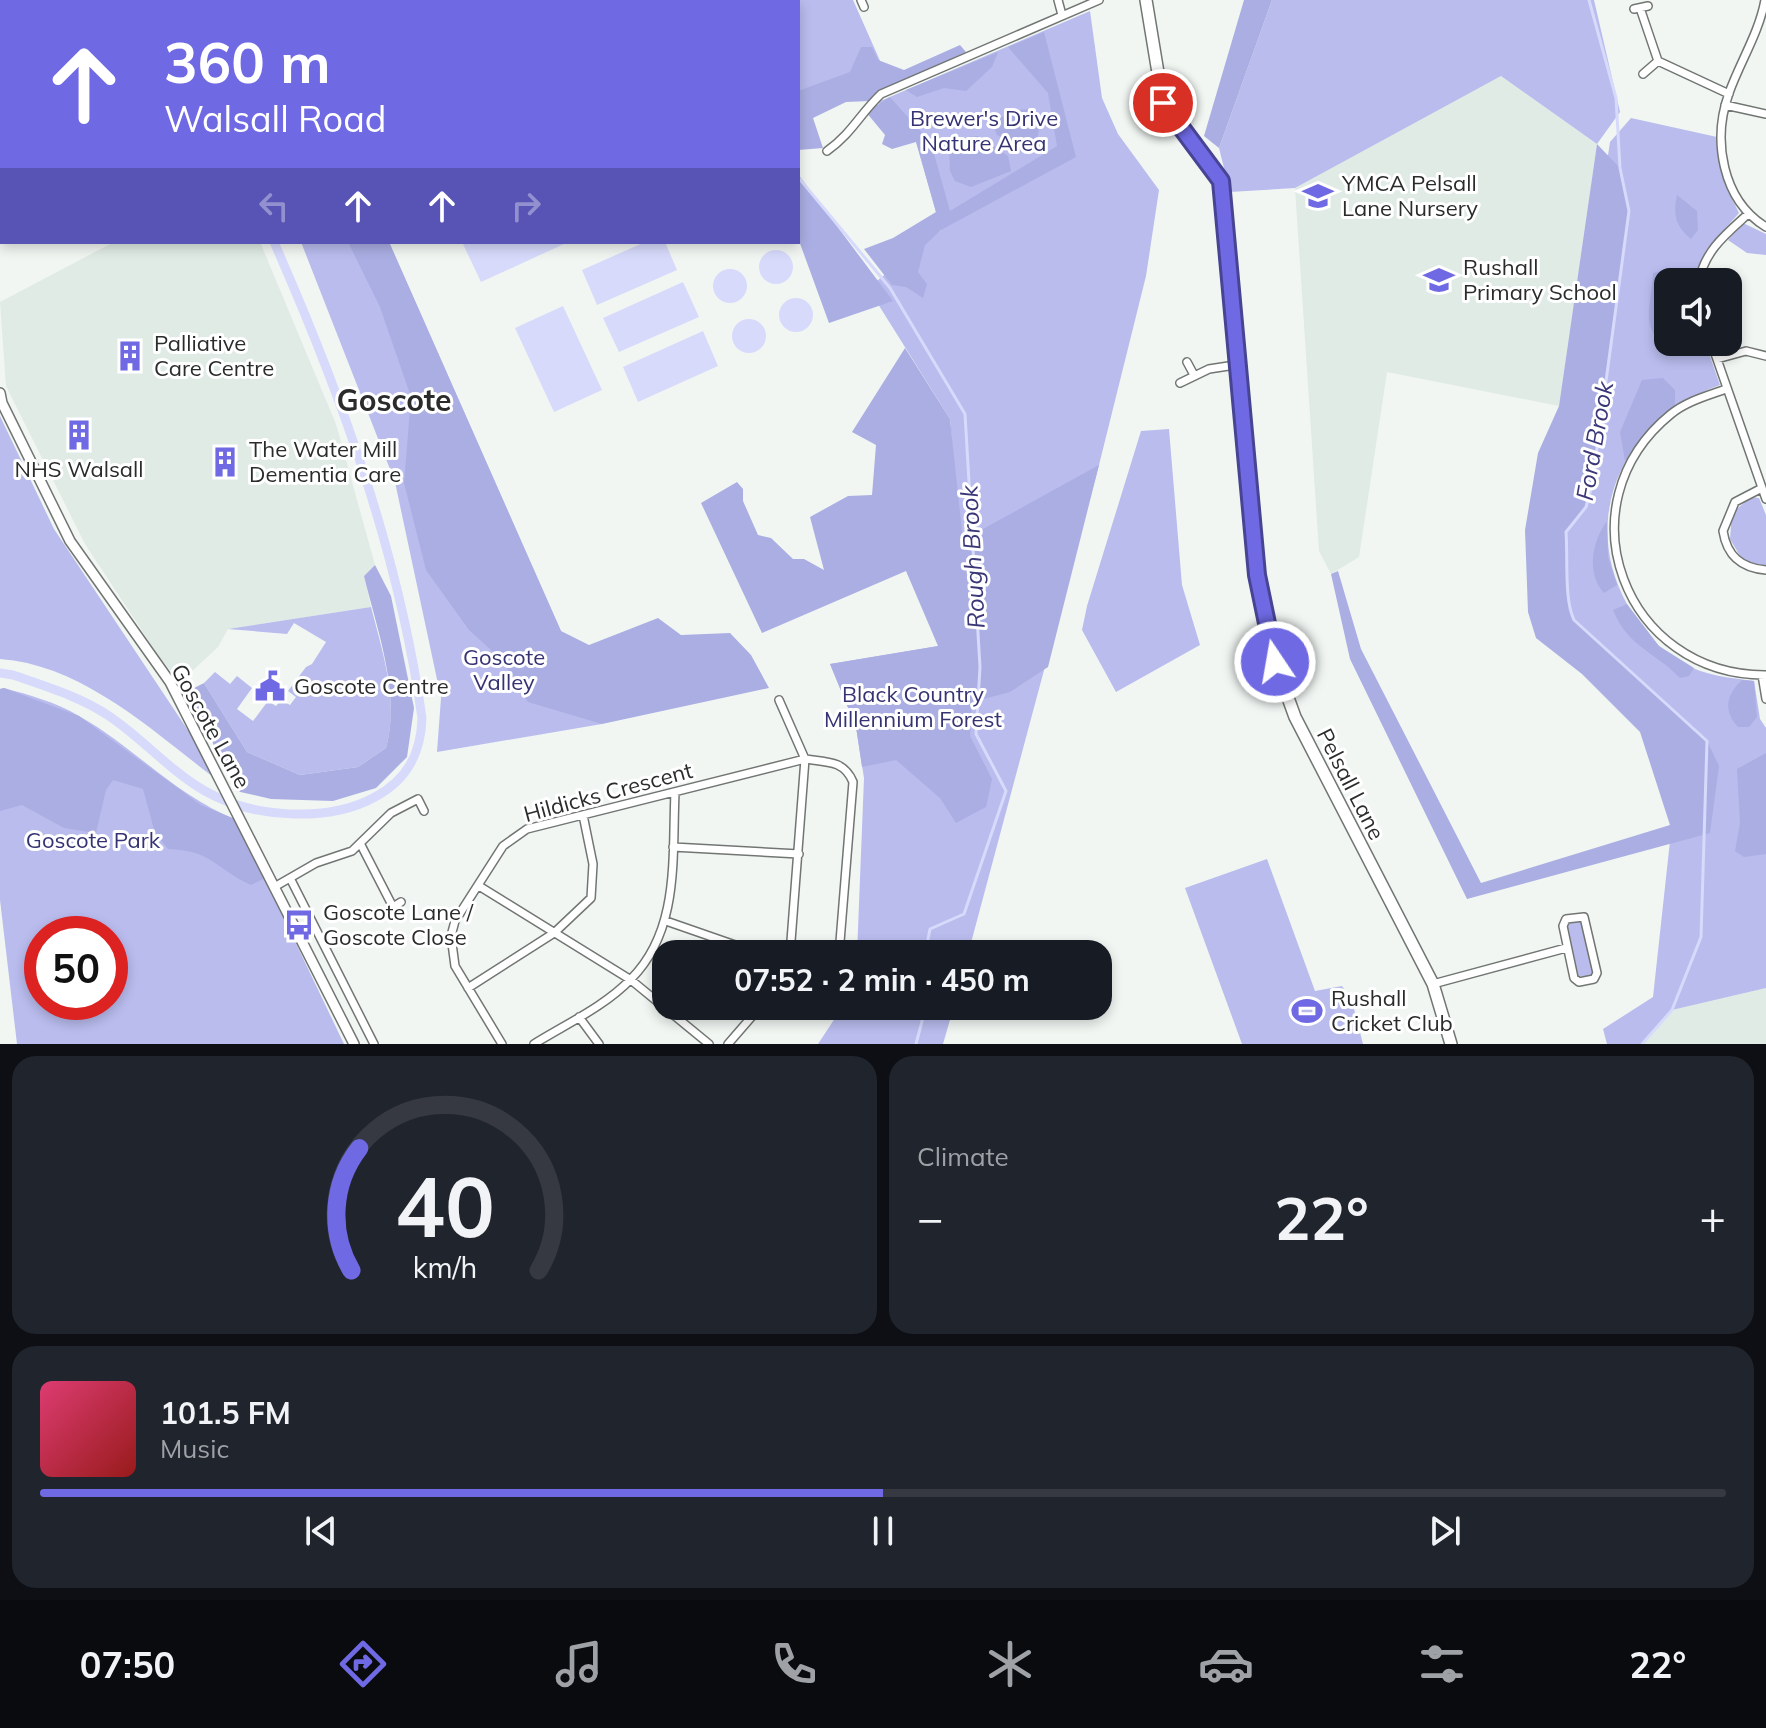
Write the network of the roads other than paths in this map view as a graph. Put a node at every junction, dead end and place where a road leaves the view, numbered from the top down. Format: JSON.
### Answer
{"nodes":[{"id":1,"x":1058,"y":0,"type":"edge"},
{"id":2,"x":1099,"y":0,"type":"edge"},
{"id":3,"x":1146,"y":0,"type":"edge"},
{"id":4,"x":1765,"y":0,"type":"edge"},
{"id":5,"x":1640,"y":8,"type":"dead end"},
{"id":6,"x":1764,"y":11,"type":"edge"},
{"id":7,"x":1062,"y":15,"type":"junction"},
{"id":8,"x":1658,"y":61,"type":"junction"},
{"id":9,"x":1643,"y":74,"type":"dead end"},
{"id":10,"x":1729,"y":94,"type":"junction"},
{"id":11,"x":1725,"y":105,"type":"junction"},
{"id":12,"x":1766,"y":114,"type":"edge"},
{"id":13,"x":827,"y":151,"type":"dead end"},
{"id":14,"x":1748,"y":214,"type":"junction"},
{"id":15,"x":1766,"y":227,"type":"edge"},
{"id":16,"x":1702,"y":268,"type":"edge"},
{"id":17,"x":1716,"y":356,"type":"edge"},
{"id":18,"x":1766,"y":356,"type":"edge"},
{"id":19,"x":1717,"y":359,"type":"junction"},
{"id":20,"x":1187,"y":362,"type":"dead end"},
{"id":21,"x":1235,"y":365,"type":"junction"},
{"id":22,"x":1194,"y":375,"type":"junction"},
{"id":23,"x":1180,"y":383,"type":"dead end"},
{"id":24,"x":1726,"y":389,"type":"junction"},
{"id":25,"x":0,"y":393,"type":"edge"},
{"id":26,"x":1762,"y":488,"type":"junction"},
{"id":27,"x":1766,"y":499,"type":"edge"},
{"id":28,"x":1766,"y":570,"type":"edge"},
{"id":29,"x":1764,"y":675,"type":"edge"},
{"id":30,"x":1766,"y":699,"type":"edge"},
{"id":31,"x":779,"y":700,"type":"dead end"},
{"id":32,"x":805,"y":759,"type":"junction"},
{"id":33,"x":675,"y":793,"type":"junction"},
{"id":34,"x":424,"y":811,"type":"dead end"},
{"id":35,"x":583,"y":815,"type":"junction"},
{"id":36,"x":361,"y":845,"type":"junction"},
{"id":37,"x":673,"y":847,"type":"junction"},
{"id":38,"x":799,"y":854,"type":"junction"},
{"id":39,"x":290,"y":878,"type":"junction"},
{"id":40,"x":276,"y":886,"type":"junction"},
{"id":41,"x":479,"y":886,"type":"junction"},
{"id":42,"x":401,"y":902,"type":"dead end"},
{"id":43,"x":666,"y":921,"type":"junction"},
{"id":44,"x":554,"y":933,"type":"junction"},
{"id":45,"x":721,"y":940,"type":"edge"},
{"id":46,"x":791,"y":940,"type":"edge"},
{"id":47,"x":840,"y":940,"type":"edge"},
{"id":48,"x":1566,"y":948,"type":"junction"},
{"id":49,"x":631,"y":980,"type":"junction"},
{"id":50,"x":1433,"y":984,"type":"junction"},
{"id":51,"x":468,"y":988,"type":"junction"},
{"id":52,"x":352,"y":1003,"type":"junction"},
{"id":53,"x":337,"y":1011,"type":"junction"},
{"id":54,"x":579,"y":1017,"type":"junction"},
{"id":55,"x":749,"y":1020,"type":"edge"},
{"id":56,"x":354,"y":1044,"type":"edge"},
{"id":57,"x":374,"y":1044,"type":"edge"},
{"id":58,"x":502,"y":1044,"type":"edge"},
{"id":59,"x":534,"y":1044,"type":"edge"},
{"id":60,"x":599,"y":1044,"type":"edge"},
{"id":61,"x":709,"y":1044,"type":"edge"},
{"id":62,"x":728,"y":1044,"type":"edge"},
{"id":63,"x":1451,"y":1044,"type":"edge"}],
"edges":[{"from":1,"to":7,"type":"street"},
{"from":2,"to":7,"type":"street"},
{"from":3,"to":21,"type":"main road","name":"Pelsall Lane"},
{"from":4,"to":6,"type":"street"},
{"from":5,"to":8,"type":"street"},
{"from":6,"to":10,"type":"street"},
{"from":7,"to":13,"type":"street"},
{"from":8,"to":9,"type":"street"},
{"from":8,"to":10,"type":"street"},
{"from":10,"to":11,"type":"street"},
{"from":11,"to":12,"type":"street"},
{"from":11,"to":14,"type":"street"},
{"from":14,"to":15,"type":"street"},
{"from":14,"to":16,"type":"street"},
{"from":17,"to":19,"type":"street"},
{"from":18,"to":19,"type":"street"},
{"from":19,"to":24,"type":"street"},
{"from":20,"to":22,"type":"street"},
{"from":21,"to":22,"type":"street"},
{"from":21,"to":50,"type":"main road","name":"Pelsall Lane"},
{"from":22,"to":23,"type":"street"},
{"from":24,"to":26,"type":"street"},
{"from":24,"to":29,"type":"street"},
{"from":25,"to":40,"type":"street","name":"Goscote Lane"},
{"from":26,"to":27,"type":"street"},
{"from":26,"to":28,"type":"street"},
{"from":29,"to":30,"type":"street"},
{"from":31,"to":32,"type":"street"},
{"from":32,"to":33,"type":"street","name":"Hildicks Crescent"},
{"from":32,"to":38,"type":"street"},
{"from":32,"to":47,"type":"street"},
{"from":33,"to":35,"type":"street","name":"Hildicks Crescent"},
{"from":33,"to":37,"type":"street"},
{"from":34,"to":36,"type":"street"},
{"from":35,"to":41,"type":"street","name":"Hildicks Crescent"},
{"from":35,"to":44,"type":"street"},
{"from":36,"to":39,"type":"street"},
{"from":36,"to":42,"type":"street"},
{"from":37,"to":38,"type":"street"},
{"from":37,"to":43,"type":"street"},
{"from":38,"to":46,"type":"street"},
{"from":39,"to":40,"type":"street"},
{"from":39,"to":52,"type":"street"},
{"from":40,"to":53,"type":"street","name":"Goscote Lane"},
{"from":41,"to":44,"type":"street"},
{"from":41,"to":51,"type":"street","name":"Hildicks Crescent"},
{"from":43,"to":45,"type":"street"},
{"from":43,"to":49,"type":"street"},
{"from":44,"to":49,"type":"street"},
{"from":44,"to":51,"type":"street"},
{"from":48,"to":48,"type":"street"},
{"from":48,"to":50,"type":"street"},
{"from":49,"to":54,"type":"street"},
{"from":49,"to":61,"type":"street"},
{"from":50,"to":63,"type":"main road","name":"Pelsall Lane"},
{"from":51,"to":58,"type":"street","name":"Hildicks Crescent"},
{"from":52,"to":53,"type":"street"},
{"from":52,"to":57,"type":"street"},
{"from":53,"to":56,"type":"street","name":"Goscote Lane"},
{"from":54,"to":59,"type":"street"},
{"from":54,"to":60,"type":"street"},
{"from":55,"to":62,"type":"street"}]}
